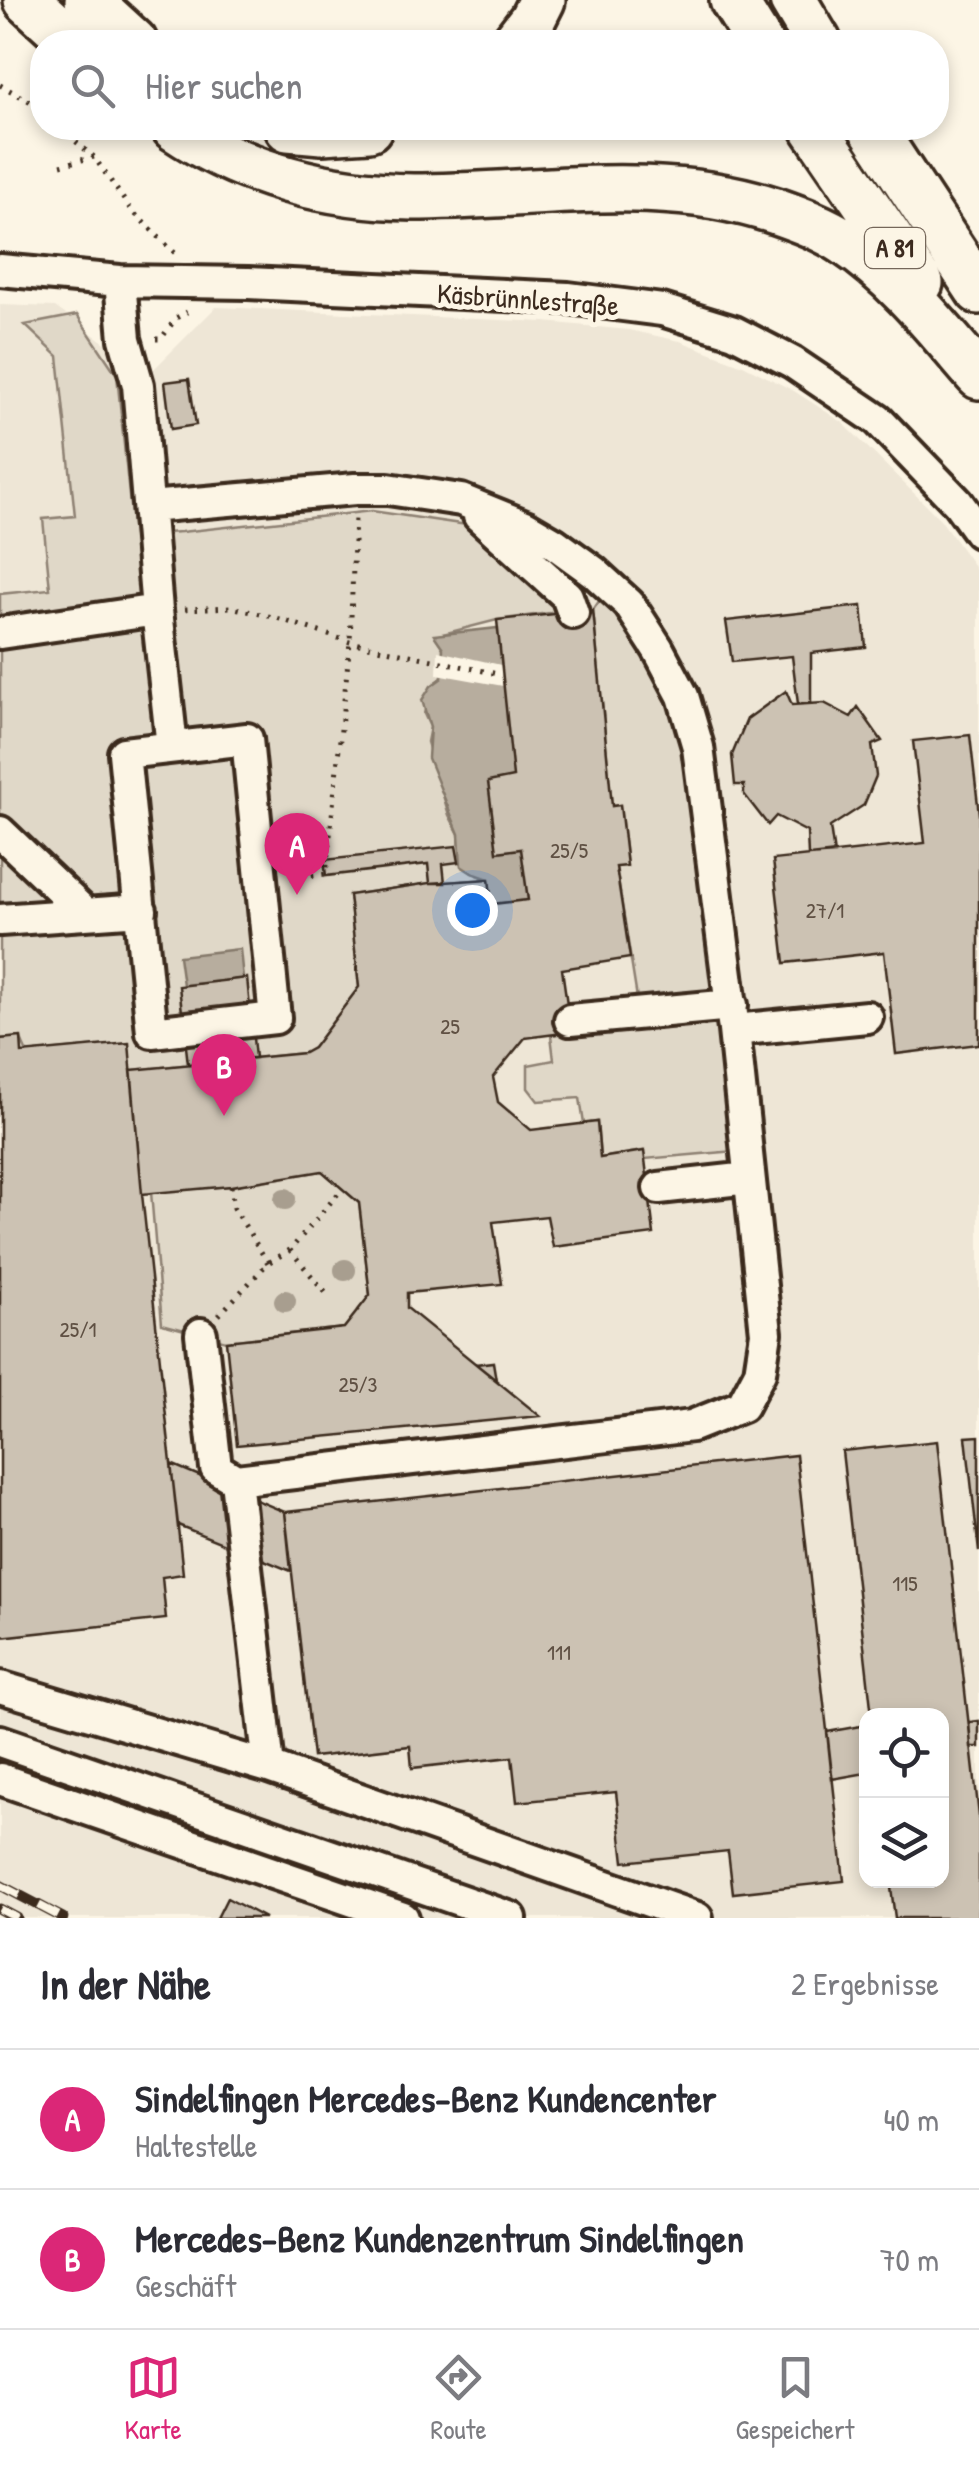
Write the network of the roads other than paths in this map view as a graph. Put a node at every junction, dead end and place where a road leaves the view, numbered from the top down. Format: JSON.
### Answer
{"nodes":[{"id":1,"x":27,"y":0,"type":"edge"},
{"id":2,"x":88,"y":0,"type":"edge"},
{"id":3,"x":542,"y":0,"type":"edge"},
{"id":4,"x":733,"y":0,"type":"edge"},
{"id":5,"x":793,"y":0,"type":"edge"},
{"id":6,"x":60,"y":30,"type":"edge"},
{"id":7,"x":121,"y":30,"type":"edge"},
{"id":8,"x":524,"y":30,"type":"edge"},
{"id":9,"x":752,"y":30,"type":"edge"},
{"id":10,"x":811,"y":30,"type":"edge"},
{"id":11,"x":193,"y":140,"type":"edge"},
{"id":12,"x":822,"y":140,"type":"edge"},
{"id":13,"x":880,"y":140,"type":"edge"},
{"id":14,"x":0,"y":270,"type":"edge"},
{"id":15,"x":120,"y":280,"type":"junction"},
{"id":16,"x":979,"y":291,"type":"edge"},
{"id":17,"x":979,"y":366,"type":"edge"},
{"id":18,"x":979,"y":376,"type":"edge"},
{"id":19,"x":461,"y":500,"type":"junction"},
{"id":20,"x":148,"y":507,"type":"junction"},
{"id":21,"x":979,"y":532,"type":"edge"},
{"id":22,"x":157,"y":610,"type":"junction"},
{"id":23,"x":573,"y":612,"type":"dead end"},
{"id":24,"x":0,"y":633,"type":"edge"},
{"id":25,"x":172,"y":747,"type":"junction"},
{"id":26,"x":0,"y":832,"type":"edge"},
{"id":27,"x":141,"y":910,"type":"junction"},
{"id":28,"x":86,"y":914,"type":"junction"},
{"id":29,"x":0,"y":920,"type":"edge"},
{"id":30,"x":868,"y":1017,"type":"dead end"},
{"id":31,"x":733,"y":1018,"type":"junction"},
{"id":32,"x":570,"y":1020,"type":"dead end"},
{"id":33,"x":749,"y":1178,"type":"junction"},
{"id":34,"x":659,"y":1188,"type":"dead end"},
{"id":35,"x":202,"y":1334,"type":"road end"},
{"id":36,"x":236,"y":1480,"type":"junction"},
{"id":37,"x":0,"y":1687,"type":"edge"},
{"id":38,"x":0,"y":1741,"type":"edge"},
{"id":39,"x":269,"y":1767,"type":"junction"},
{"id":40,"x":0,"y":1779,"type":"edge"},
{"id":41,"x":395,"y":1916,"type":"edge"},
{"id":42,"x":510,"y":1918,"type":"edge"},
{"id":43,"x":696,"y":1918,"type":"edge"}],
"edges":[{"from":1,"to":6,"type":"highway"},
{"from":2,"to":7,"type":"highway"},
{"from":3,"to":8,"type":"highway"},
{"from":4,"to":9,"type":"highway"},
{"from":5,"to":10,"type":"highway"},
{"from":11,"to":18,"type":"highway"},
{"from":12,"to":17,"type":"highway","number":"A 81"},
{"from":13,"to":16,"type":"highway","number":"A 81"},
{"from":14,"to":15,"type":"street","name":"Käsbrünnlestraße"},
{"from":15,"to":20,"type":"street"},
{"from":15,"to":21,"type":"street","name":"Käsbrünnlestraße"},
{"from":19,"to":20,"type":"street"},
{"from":19,"to":23,"type":"street"},
{"from":19,"to":31,"type":"street"},
{"from":20,"to":22,"type":"street"},
{"from":22,"to":24,"type":"street"},
{"from":22,"to":25,"type":"street"},
{"from":25,"to":27,"type":"street"},
{"from":25,"to":27,"type":"street"},
{"from":26,"to":28,"type":"street"},
{"from":27,"to":28,"type":"street"},
{"from":28,"to":29,"type":"street"},
{"from":30,"to":31,"type":"street"},
{"from":31,"to":32,"type":"street"},
{"from":31,"to":33,"type":"street"},
{"from":33,"to":34,"type":"street"},
{"from":33,"to":36,"type":"street"},
{"from":35,"to":36,"type":"street"},
{"from":36,"to":39,"type":"street"},
{"from":37,"to":39,"type":"street"},
{"from":38,"to":42,"type":"street"},
{"from":39,"to":43,"type":"street"},
{"from":40,"to":41,"type":"street"}]}
